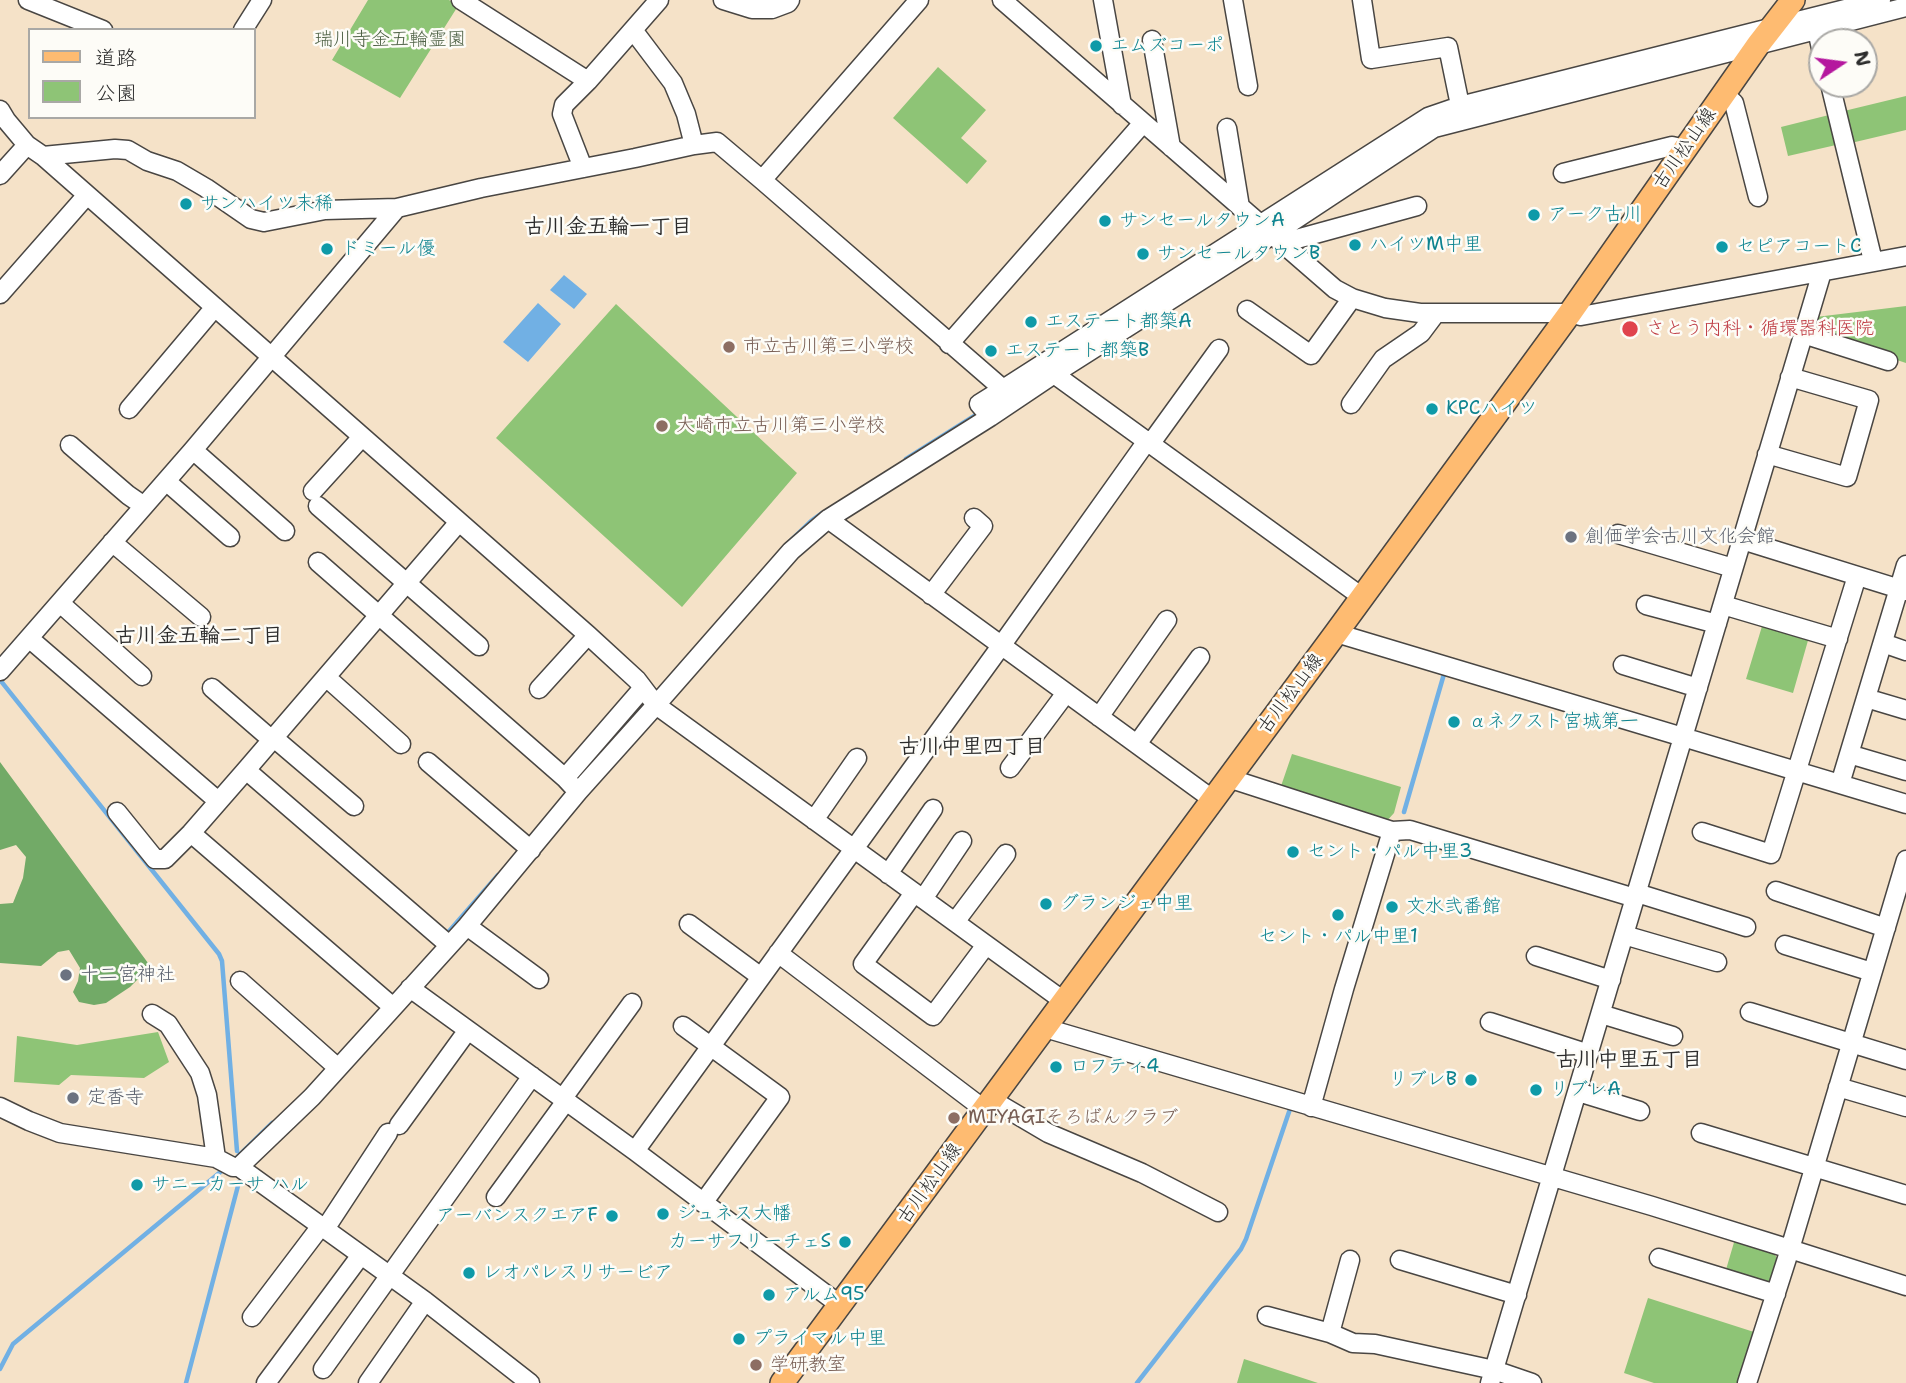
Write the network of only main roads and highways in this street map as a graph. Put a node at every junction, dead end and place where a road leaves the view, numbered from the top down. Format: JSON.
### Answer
{"nodes":[{"id":1,"x":1793,"y":0,"type":"edge"},
{"id":2,"x":782,"y":1383,"type":"edge"}],
"edges":[{"from":1,"to":2,"type":"main road","name":"古川松山線"}]}
